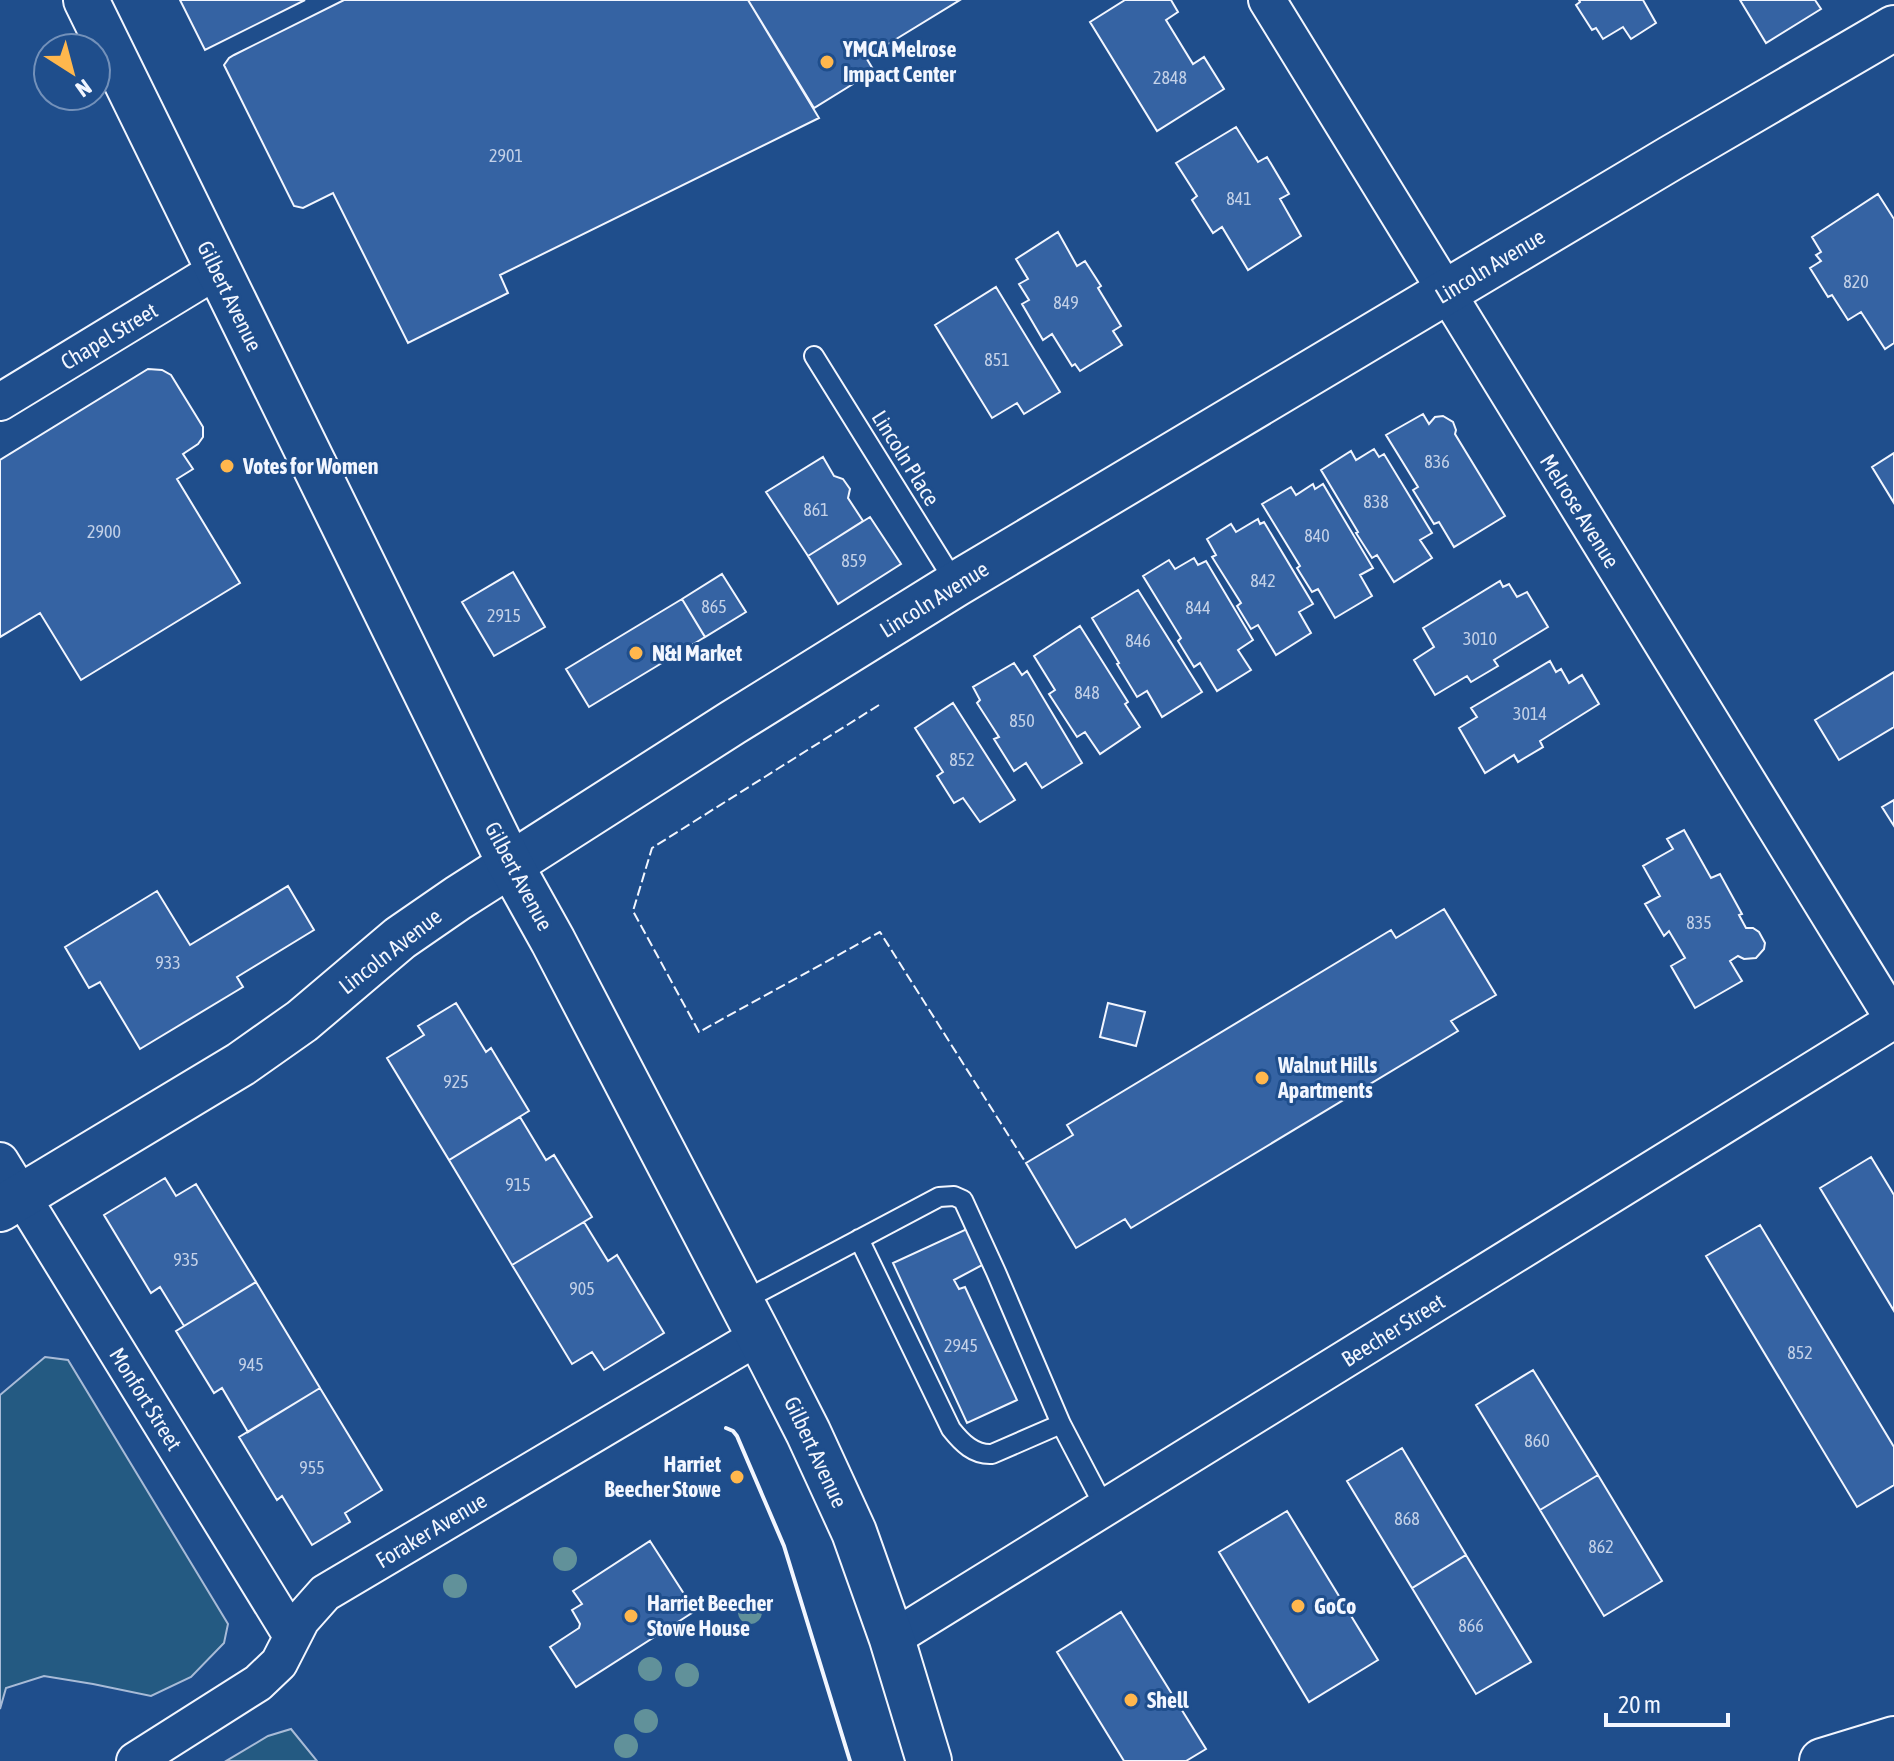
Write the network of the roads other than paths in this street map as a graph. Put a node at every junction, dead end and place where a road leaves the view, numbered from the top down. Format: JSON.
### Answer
{"nodes":[{"id":1,"x":86,"y":0,"type":"edge"},
{"id":2,"x":1267,"y":0,"type":"edge"},
{"id":3,"x":1894,"y":28,"type":"edge"},
{"id":4,"x":217,"y":270,"type":"junction"},
{"id":5,"x":1445,"y":292,"type":"junction"},
{"id":6,"x":814,"y":356,"type":"dead end"},
{"id":7,"x":0,"y":402,"type":"edge"},
{"id":8,"x":956,"y":584,"type":"junction"},
{"id":9,"x":510,"y":864,"type":"junction"},
{"id":10,"x":1894,"y":1020,"type":"edge"},
{"id":11,"x":7,"y":1188,"type":"edge"},
{"id":12,"x":859,"y":1239,"type":"junction"},
{"id":13,"x":750,"y":1319,"type":"junction"},
{"id":14,"x":1061,"y":1424,"type":"junction"},
{"id":15,"x":1105,"y":1508,"type":"junction"},
{"id":16,"x":292,"y":1636,"type":"junction"},
{"id":17,"x":892,"y":1639,"type":"junction"},
{"id":18,"x":1894,"y":1739,"type":"edge"},
{"id":19,"x":135,"y":1761,"type":"edge"},
{"id":20,"x":929,"y":1761,"type":"edge"},
{"id":21,"x":1822,"y":1761,"type":"edge"}],
"edges":[{"from":1,"to":4,"type":"street","name":"Gilbert Avenue"},
{"from":2,"to":5,"type":"street","name":"Melrose Avenue"},
{"from":3,"to":5,"type":"street","name":"Lincoln Avenue"},
{"from":4,"to":7,"type":"street","name":"Chapel Street"},
{"from":4,"to":9,"type":"street","name":"Gilbert Avenue"},
{"from":5,"to":8,"type":"street","name":"Lincoln Avenue"},
{"from":5,"to":10,"type":"street","name":"Melrose Avenue"},
{"from":6,"to":8,"type":"lane","name":"Lincoln Place"},
{"from":8,"to":9,"type":"street","name":"Lincoln Avenue"},
{"from":9,"to":11,"type":"street","name":"Lincoln Avenue"},
{"from":9,"to":13,"type":"street","name":"Gilbert Avenue"},
{"from":10,"to":15,"type":"street","name":"Beecher Street"},
{"from":11,"to":16,"type":"street","name":"Monfort Street"},
{"from":12,"to":13,"type":"lane"},
{"from":12,"to":14,"type":"lane"},
{"from":12,"to":14,"type":"lane"},
{"from":13,"to":16,"type":"street","name":"Foraker Avenue"},
{"from":13,"to":17,"type":"street","name":"Gilbert Avenue"},
{"from":14,"to":15,"type":"lane"},
{"from":15,"to":17,"type":"street","name":"Beecher Street"},
{"from":16,"to":19,"type":"street","name":"Foraker Avenue"},
{"from":17,"to":20,"type":"street","name":"Gilbert Avenue"},
{"from":18,"to":21,"type":"street"}]}
